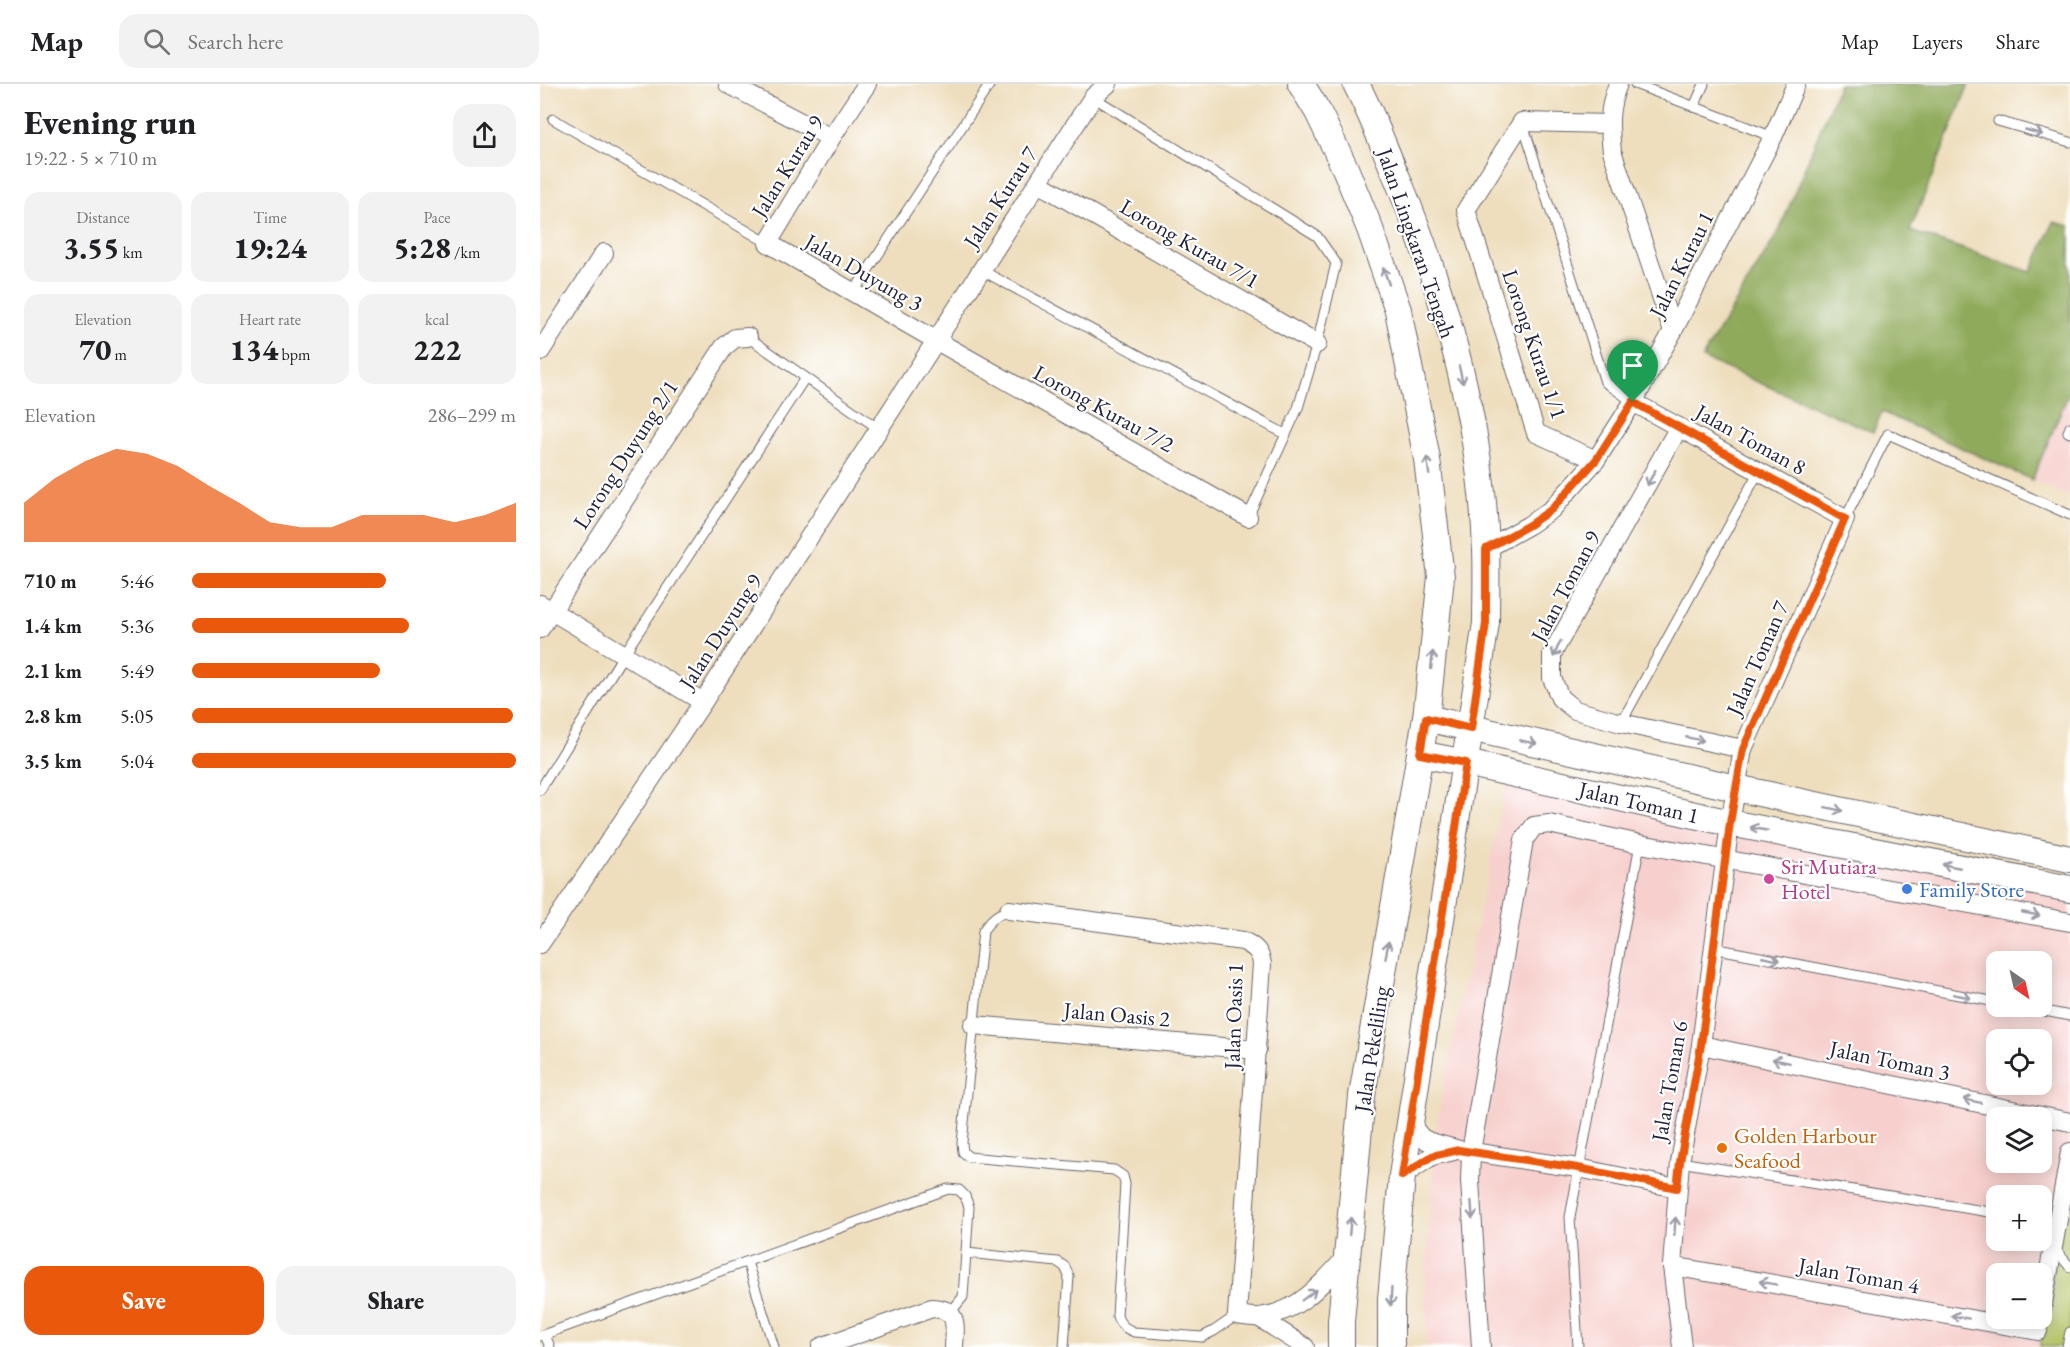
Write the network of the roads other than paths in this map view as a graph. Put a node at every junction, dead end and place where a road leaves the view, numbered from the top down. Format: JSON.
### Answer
{"nodes":[{"id":1,"x":728,"y":84,"type":"edge"},
{"id":2,"x":867,"y":84,"type":"edge"},
{"id":3,"x":990,"y":84,"type":"edge"},
{"id":4,"x":1108,"y":84,"type":"edge"},
{"id":5,"x":1300,"y":84,"type":"edge"},
{"id":6,"x":1356,"y":84,"type":"edge"},
{"id":7,"x":1618,"y":84,"type":"edge"},
{"id":8,"x":1635,"y":84,"type":"edge"},
{"id":9,"x":1704,"y":84,"type":"edge"},
{"id":10,"x":1796,"y":84,"type":"edge"},
{"id":11,"x":1093,"y":98,"type":"junction"},
{"id":12,"x":1694,"y":107,"type":"junction"},
{"id":13,"x":553,"y":119,"type":"dead end"},
{"id":14,"x":1998,"y":121,"type":"dead end"},
{"id":15,"x":1522,"y":122,"type":"junction"},
{"id":16,"x":1609,"y":124,"type":"junction"},
{"id":17,"x":1773,"y":137,"type":"junction"},
{"id":18,"x":831,"y":138,"type":"junction"},
{"id":19,"x":2070,"y":142,"type":"edge"},
{"id":20,"x":1038,"y":183,"type":"junction"},
{"id":21,"x":768,"y":243,"type":"junction"},
{"id":22,"x":604,"y":252,"type":"dead end"},
{"id":23,"x":981,"y":270,"type":"junction"},
{"id":24,"x":853,"y":293,"type":"junction"},
{"id":25,"x":1673,"y":331,"type":"junction"},
{"id":26,"x":748,"y":336,"type":"joint"},
{"id":27,"x":937,"y":341,"type":"junction"},
{"id":28,"x":1317,"y":344,"type":"junction"},
{"id":29,"x":540,"y":352,"type":"edge"},
{"id":30,"x":805,"y":378,"type":"junction"},
{"id":31,"x":1633,"y":402,"type":"junction"},
{"id":32,"x":1679,"y":427,"type":"junction"},
{"id":33,"x":2070,"y":427,"type":"edge"},
{"id":34,"x":879,"y":429,"type":"junction"},
{"id":35,"x":2070,"y":433,"type":"edge"},
{"id":36,"x":1286,"y":434,"type":"junction"},
{"id":37,"x":1596,"y":460,"type":"junction"},
{"id":38,"x":1759,"y":471,"type":"junction"},
{"id":39,"x":2070,"y":515,"type":"edge"},
{"id":40,"x":1248,"y":517,"type":"joint"},
{"id":41,"x":1845,"y":519,"type":"junction"},
{"id":42,"x":1486,"y":549,"type":"junction"},
{"id":43,"x":546,"y":607,"type":"edge"},
{"id":44,"x":540,"y":629,"type":"edge"},
{"id":45,"x":624,"y":654,"type":"junction"},
{"id":46,"x":703,"y":702,"type":"junction"},
{"id":47,"x":1426,"y":718,"type":"junction"},
{"id":48,"x":1621,"y":723,"type":"junction"},
{"id":49,"x":1471,"y":729,"type":"junction"},
{"id":50,"x":1743,"y":749,"type":"junction"},
{"id":51,"x":1420,"y":754,"type":"junction"},
{"id":52,"x":1466,"y":763,"type":"junction"},
{"id":53,"x":1736,"y":788,"type":"junction"},
{"id":54,"x":540,"y":790,"type":"edge"},
{"id":55,"x":1730,"y":823,"type":"junction"},
{"id":56,"x":1640,"y":844,"type":"junction"},
{"id":57,"x":1726,"y":858,"type":"junction"},
{"id":58,"x":2070,"y":859,"type":"edge"},
{"id":59,"x":1982,"y":872,"type":"junction"},
{"id":60,"x":2070,"y":889,"type":"edge"},
{"id":61,"x":1978,"y":904,"type":"junction"},
{"id":62,"x":1009,"y":910,"type":"joint"},
{"id":63,"x":2070,"y":922,"type":"edge"},
{"id":64,"x":540,"y":944,"type":"edge"},
{"id":65,"x":1713,"y":948,"type":"junction"},
{"id":66,"x":1986,"y":1000,"type":"edge"},
{"id":67,"x":2052,"y":1012,"type":"edge"},
{"id":68,"x":2070,"y":1016,"type":"edge"},
{"id":69,"x":973,"y":1025,"type":"junction"},
{"id":70,"x":1701,"y":1045,"type":"junction"},
{"id":71,"x":1257,"y":1050,"type":"junction"},
{"id":72,"x":2070,"y":1122,"type":"edge"},
{"id":73,"x":1410,"y":1124,"type":"junction"},
{"id":74,"x":1465,"y":1151,"type":"junction"},
{"id":75,"x":2070,"y":1152,"type":"edge"},
{"id":76,"x":1680,"y":1162,"type":"junction"},
{"id":77,"x":1578,"y":1168,"type":"junction"},
{"id":78,"x":1402,"y":1176,"type":"junction"},
{"id":79,"x":1677,"y":1188,"type":"junction"},
{"id":80,"x":1986,"y":1211,"type":"edge"},
{"id":81,"x":2052,"y":1212,"type":"edge"},
{"id":82,"x":2052,"y":1246,"type":"edge"},
{"id":83,"x":966,"y":1253,"type":"junction"},
{"id":84,"x":1347,"y":1256,"type":"junction"},
{"id":85,"x":747,"y":1262,"type":"junction"},
{"id":86,"x":1672,"y":1266,"type":"junction"},
{"id":87,"x":2070,"y":1267,"type":"edge"},
{"id":88,"x":950,"y":1313,"type":"junction"},
{"id":89,"x":1237,"y":1315,"type":"junction"},
{"id":90,"x":1260,"y":1318,"type":"junction"},
{"id":91,"x":2038,"y":1332,"type":"edge"},
{"id":92,"x":2070,"y":1332,"type":"edge"},
{"id":93,"x":542,"y":1336,"type":"edge"},
{"id":94,"x":550,"y":1347,"type":"edge"},
{"id":95,"x":774,"y":1347,"type":"edge"},
{"id":96,"x":821,"y":1347,"type":"edge"},
{"id":97,"x":954,"y":1347,"type":"edge"},
{"id":98,"x":1064,"y":1347,"type":"edge"},
{"id":99,"x":1305,"y":1347,"type":"edge"},
{"id":100,"x":1341,"y":1347,"type":"edge"},
{"id":101,"x":1391,"y":1347,"type":"edge"},
{"id":102,"x":1481,"y":1347,"type":"edge"},
{"id":103,"x":1578,"y":1347,"type":"edge"},
{"id":104,"x":1682,"y":1347,"type":"edge"},
{"id":105,"x":2067,"y":1347,"type":"edge"}],
"edges":[{"from":1,"to":18,"type":"street"},
{"from":2,"to":18,"type":"street","name":"Jalan Kurau 9"},
{"from":3,"to":24,"type":"lane"},
{"from":4,"to":11,"type":"street","name":"Jalan Kurau 7"},
{"from":47,"to":5,"type":"street","name":"Jalan Lingkaran Tengah","one_way":true},
{"from":6,"to":42,"type":"street","name":"Jalan Lingkaran Tengah","one_way":true},
{"from":7,"to":16,"type":"street"},
{"from":8,"to":12,"type":"lane"},
{"from":9,"to":12,"type":"lane"},
{"from":10,"to":17,"type":"street","name":"Jalan Kurau 1"},
{"from":11,"to":20,"type":"street","name":"Jalan Kurau 7"},
{"from":11,"to":28,"type":"lane"},
{"from":12,"to":17,"type":"lane"},
{"from":13,"to":21,"type":"lane"},
{"from":14,"to":19,"type":"lane","one_way":true},
{"from":15,"to":16,"type":"street"},
{"from":15,"to":31,"type":"lane"},
{"from":15,"to":37,"type":"street","name":"Lorong Kurau 1/1"},
{"from":16,"to":25,"type":"street"},
{"from":17,"to":25,"type":"street","name":"Jalan Kurau 1"},
{"from":18,"to":21,"type":"street","name":"Jalan Kurau 9"},
{"from":20,"to":23,"type":"street","name":"Jalan Kurau 7"},
{"from":20,"to":28,"type":"street","name":"Lorong Kurau 7/1"},
{"from":21,"to":24,"type":"street","name":"Jalan Duyung 3"},
{"from":22,"to":29,"type":"street"},
{"from":23,"to":27,"type":"street","name":"Jalan Kurau 7"},
{"from":23,"to":36,"type":"lane"},
{"from":24,"to":27,"type":"street","name":"Jalan Duyung 3"},
{"from":25,"to":31,"type":"street","name":"Jalan Kurau 1"},
{"from":26,"to":30,"type":"lane"},
{"from":26,"to":43,"type":"street","name":"Lorong Duyung 2/1"},
{"from":27,"to":34,"type":"street","name":"Jalan Duyung 9"},
{"from":27,"to":40,"type":"street","name":"Lorong Kurau 7/2"},
{"from":28,"to":36,"type":"lane"},
{"from":30,"to":34,"type":"lane"},
{"from":30,"to":45,"type":"lane"},
{"from":31,"to":32,"type":"street","name":"Jalan Toman 8"},
{"from":31,"to":37,"type":"street","name":"Jalan Kurau 1"},
{"from":32,"to":38,"type":"street","name":"Jalan Toman 8"},
{"from":32,"to":48,"type":"street","name":"Jalan Toman 9","one_way":true},
{"from":33,"to":35,"type":"lane"},
{"from":34,"to":46,"type":"street","name":"Jalan Duyung 9"},
{"from":36,"to":40,"type":"lane"},
{"from":37,"to":42,"type":"street","name":"Jalan Kurau 1"},
{"from":38,"to":41,"type":"street","name":"Jalan Toman 8"},
{"from":38,"to":48,"type":"lane"},
{"from":39,"to":41,"type":"lane"},
{"from":41,"to":50,"type":"street","name":"Jalan Toman 7"},
{"from":42,"to":49,"type":"street","name":"Jalan Lingkaran Tengah"},
{"from":43,"to":44,"type":"street"},
{"from":43,"to":45,"type":"street"},
{"from":45,"to":46,"type":"street"},
{"from":45,"to":54,"type":"lane"},
{"from":46,"to":64,"type":"street","name":"Jalan Duyung 9"},
{"from":47,"to":49,"type":"street","name":"Jalan Toman 1"},
{"from":47,"to":51,"type":"street","name":"Jalan Lingkaran Tengah"},
{"from":48,"to":50,"type":"street","name":"Jalan Toman 9","one_way":true},
{"from":49,"to":52,"type":"street","name":"Jalan Lingkaran Tengah"},
{"from":49,"to":53,"type":"street","name":"Jalan Toman 1","one_way":true},
{"from":50,"to":53,"type":"street","name":"Jalan Toman 7"},
{"from":51,"to":52,"type":"street","name":"Jalan Toman 1"},
{"from":84,"to":51,"type":"street","name":"Jalan Pekeliling","one_way":true},
{"from":52,"to":55,"type":"street","name":"Jalan Toman 1"},
{"from":52,"to":73,"type":"street"},
{"from":53,"to":55,"type":"street","name":"Jalan Toman 7"},
{"from":53,"to":58,"type":"street","name":"Jalan Toman 1","one_way":true},
{"from":55,"to":57,"type":"street","name":"Jalan Toman 6"},
{"from":59,"to":55,"type":"street","name":"Jalan Toman 1","one_way":true},
{"from":56,"to":57,"type":"street"},
{"from":56,"to":74,"type":"street"},
{"from":56,"to":77,"type":"lane"},
{"from":57,"to":61,"type":"street"},
{"from":57,"to":65,"type":"street","name":"Jalan Toman 6"},
{"from":59,"to":60,"type":"street","name":"Jalan Toman 1"},
{"from":59,"to":61,"type":"street"},
{"from":61,"to":63,"type":"street","one_way":true},
{"from":62,"to":69,"type":"lane"},
{"from":62,"to":71,"type":"street","name":"Jalan Oasis 1"},
{"from":65,"to":66,"type":"lane","one_way":true},
{"from":65,"to":70,"type":"street","name":"Jalan Toman 6"},
{"from":67,"to":68,"type":"lane"},
{"from":69,"to":71,"type":"street","name":"Jalan Oasis 2"},
{"from":69,"to":89,"type":"lane"},
{"from":72,"to":70,"type":"street","name":"Jalan Toman 3","one_way":true},
{"from":70,"to":76,"type":"street","name":"Jalan Toman 6"},
{"from":71,"to":89,"type":"street","name":"Jalan Oasis 1"},
{"from":73,"to":74,"type":"street"},
{"from":73,"to":78,"type":"street"},
{"from":74,"to":77,"type":"street"},
{"from":74,"to":78,"type":"street"},
{"from":74,"to":102,"type":"street","one_way":true},
{"from":75,"to":81,"type":"street"},
{"from":76,"to":79,"type":"street","name":"Jalan Toman 6"},
{"from":76,"to":80,"type":"lane"},
{"from":77,"to":79,"type":"street"},
{"from":77,"to":103,"type":"lane"},
{"from":78,"to":101,"type":"street","one_way":true},
{"from":86,"to":79,"type":"street","name":"Jalan Toman 6","one_way":true},
{"from":82,"to":87,"type":"lane"},
{"from":83,"to":85,"type":"lane"},
{"from":83,"to":88,"type":"lane"},
{"from":83,"to":98,"type":"lane"},
{"from":90,"to":84,"type":"street","one_way":true},
{"from":84,"to":100,"type":"street","name":"Jalan Pekeliling"},
{"from":85,"to":93,"type":"lane"},
{"from":85,"to":95,"type":"lane"},
{"from":91,"to":86,"type":"street","name":"Jalan Toman 4","one_way":true},
{"from":86,"to":104,"type":"street","name":"Jalan Toman 6"},
{"from":88,"to":96,"type":"street"},
{"from":88,"to":97,"type":"street"},
{"from":89,"to":90,"type":"street"},
{"from":90,"to":99,"type":"street"},
{"from":92,"to":105,"type":"lane"},
{"from":93,"to":94,"type":"lane"}]}
